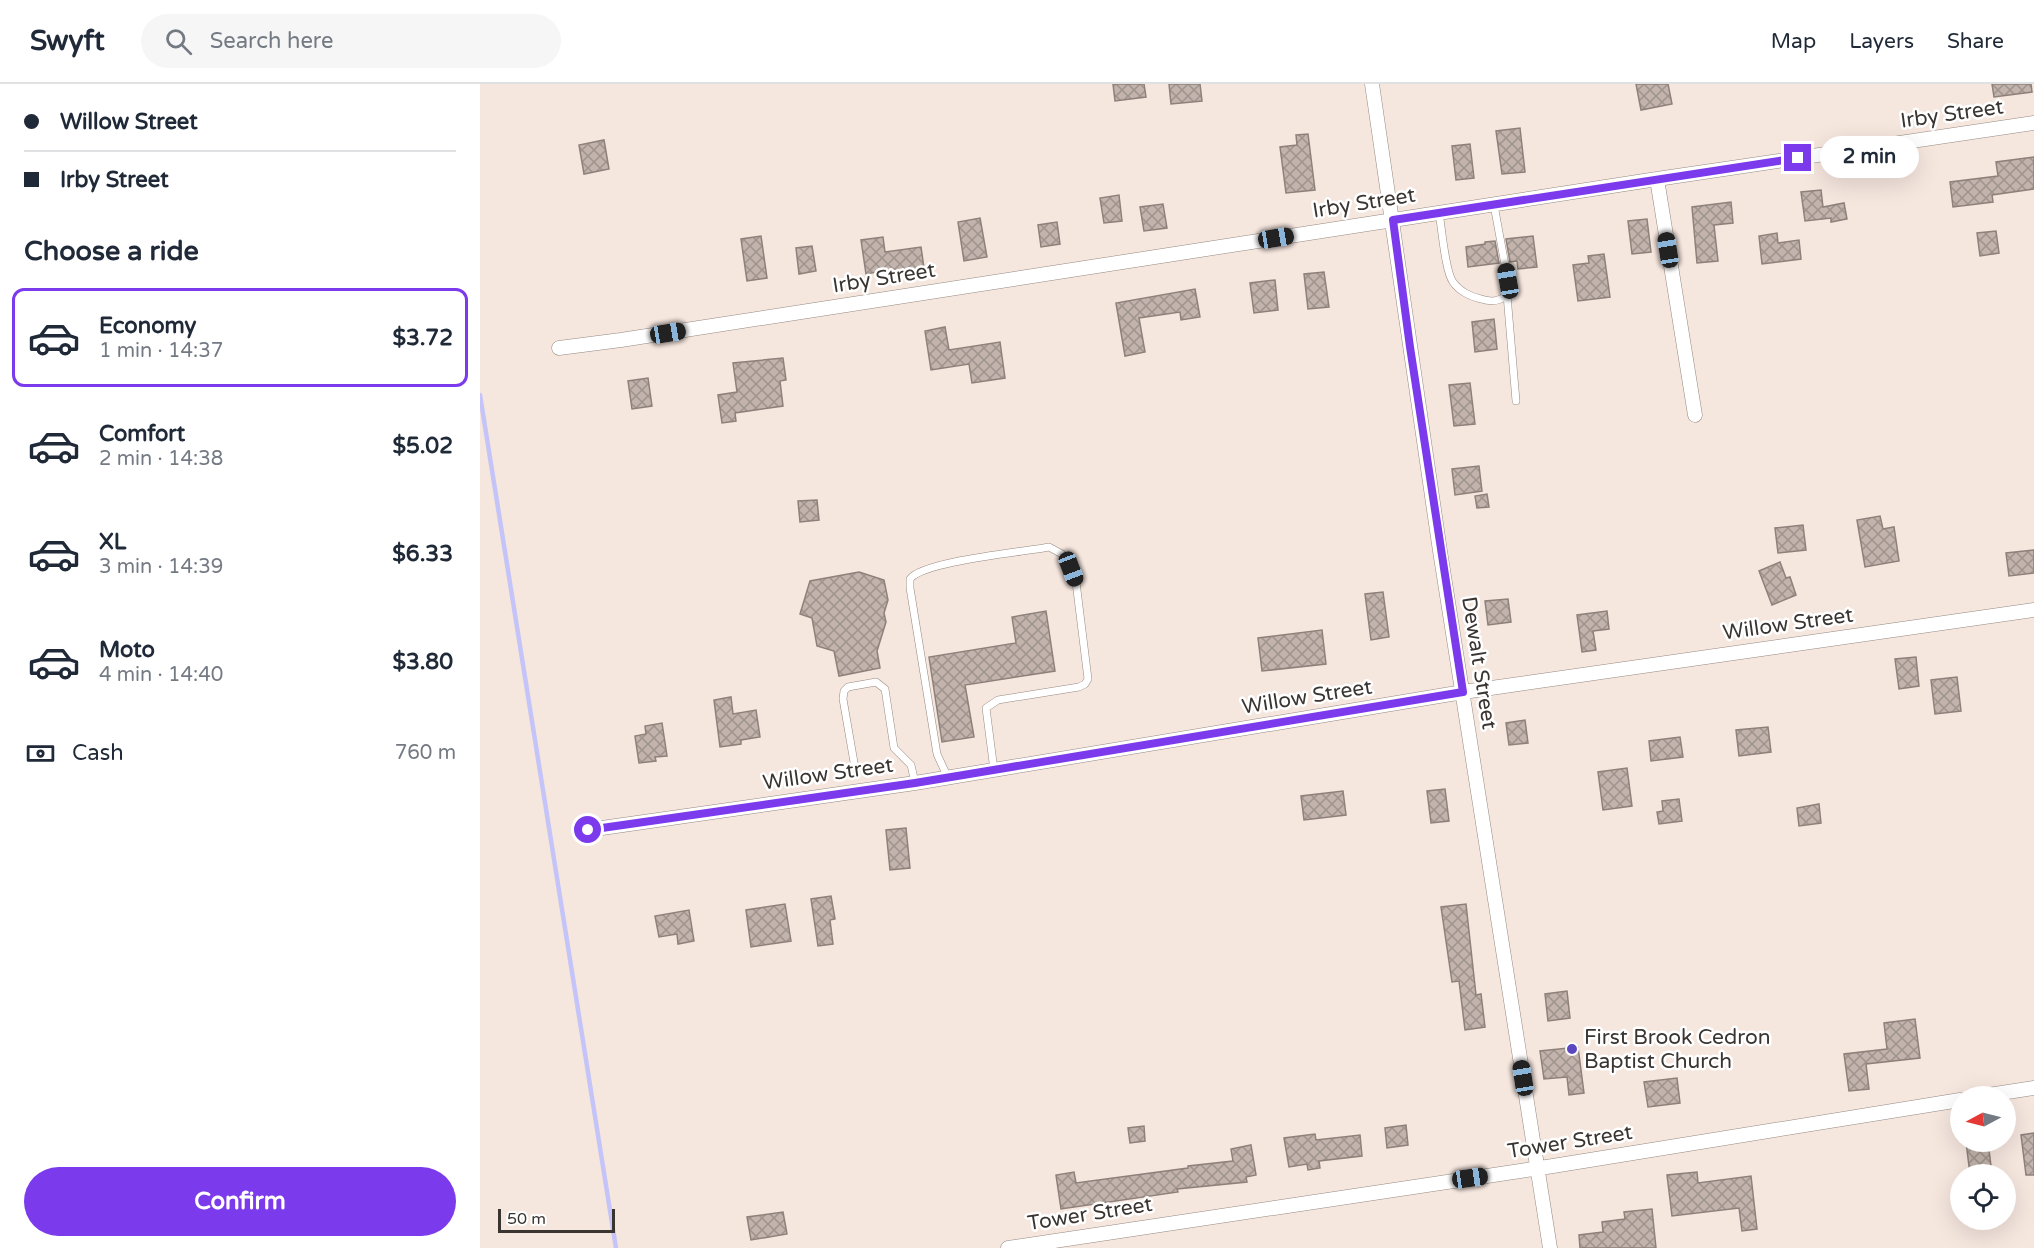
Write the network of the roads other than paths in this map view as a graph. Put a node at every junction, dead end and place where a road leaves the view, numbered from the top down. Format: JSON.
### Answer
{"nodes":[{"id":1,"x":1372,"y":84,"type":"edge"},
{"id":2,"x":2034,"y":123,"type":"edge"},
{"id":3,"x":1657,"y":179,"type":"junction"},
{"id":4,"x":1494,"y":205,"type":"junction"},
{"id":5,"x":1439,"y":213,"type":"junction"},
{"id":6,"x":1393,"y":220,"type":"junction"},
{"id":7,"x":1507,"y":295,"type":"junction"},
{"id":8,"x":559,"y":348,"type":"dead end"},
{"id":9,"x":1516,"y":401,"type":"dead end"},
{"id":10,"x":1695,"y":415,"type":"dead end"},
{"id":11,"x":2034,"y":610,"type":"edge"},
{"id":12,"x":1463,"y":692,"type":"junction"},
{"id":13,"x":855,"y":768,"type":"dead end"},
{"id":14,"x":994,"y":770,"type":"junction"},
{"id":15,"x":948,"y":778,"type":"junction"},
{"id":16,"x":915,"y":783,"type":"junction"},
{"id":17,"x":588,"y":830,"type":"dead end"},
{"id":18,"x":2034,"y":1088,"type":"edge"},
{"id":19,"x":2016,"y":1091,"type":"edge"},
{"id":20,"x":1950,"y":1102,"type":"edge"},
{"id":21,"x":1538,"y":1168,"type":"junction"},
{"id":22,"x":1008,"y":1248,"type":"edge"},
{"id":23,"x":1550,"y":1248,"type":"edge"}],
"edges":[{"from":1,"to":6,"type":"street","name":"Dewalt Street"},
{"from":2,"to":3,"type":"street","name":"Irby Street"},
{"from":3,"to":4,"type":"street","name":"Irby Street"},
{"from":3,"to":10,"type":"street"},
{"from":4,"to":5,"type":"street","name":"Irby Street"},
{"from":4,"to":7,"type":"lane"},
{"from":5,"to":6,"type":"street","name":"Irby Street"},
{"from":5,"to":7,"type":"lane"},
{"from":6,"to":8,"type":"street","name":"Irby Street"},
{"from":6,"to":12,"type":"street","name":"Dewalt Street"},
{"from":7,"to":9,"type":"lane"},
{"from":11,"to":12,"type":"street","name":"Willow Street"},
{"from":12,"to":14,"type":"street","name":"Willow Street"},
{"from":12,"to":21,"type":"street","name":"Dewalt Street"},
{"from":13,"to":16,"type":"lane"},
{"from":14,"to":15,"type":"street","name":"Willow Street"},
{"from":14,"to":15,"type":"lane"},
{"from":15,"to":16,"type":"street","name":"Willow Street"},
{"from":16,"to":17,"type":"street","name":"Willow Street"},
{"from":18,"to":19,"type":"street"},
{"from":20,"to":21,"type":"street","name":"Tower Street"},
{"from":21,"to":22,"type":"street","name":"Tower Street"},
{"from":21,"to":23,"type":"street","name":"Dewalt Street"}]}
